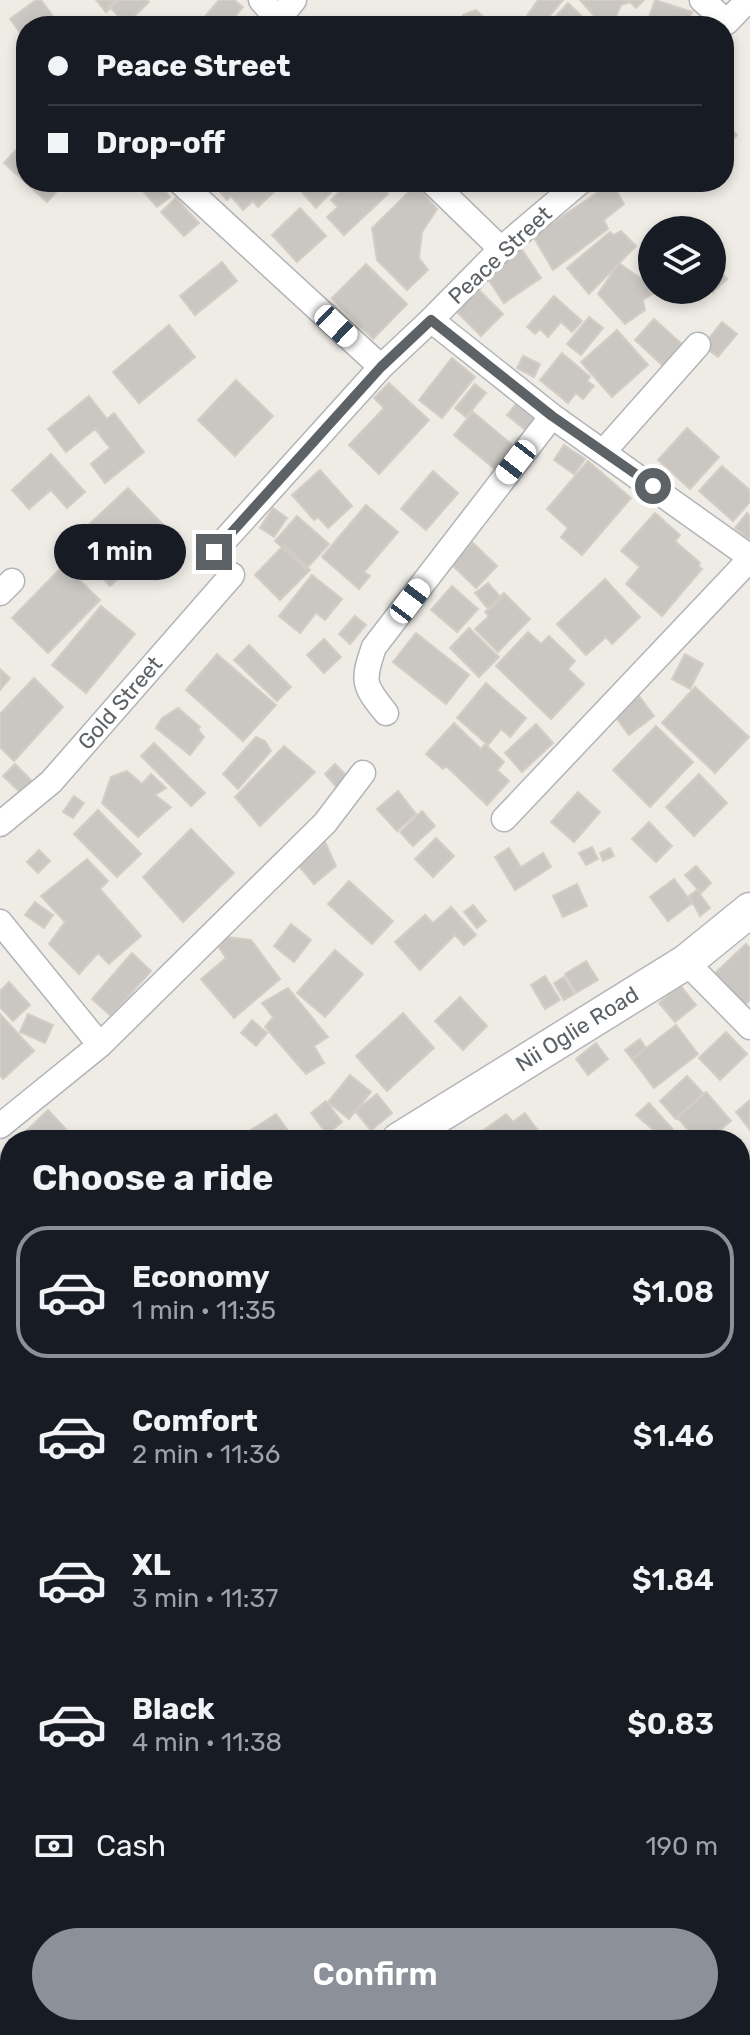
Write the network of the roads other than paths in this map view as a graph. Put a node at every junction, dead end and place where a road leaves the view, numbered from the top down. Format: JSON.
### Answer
{"nodes":[{"id":1,"x":702,"y":0,"type":"edge"},
{"id":2,"x":748,"y":0,"type":"edge"},
{"id":3,"x":717,"y":16,"type":"edge"},
{"id":4,"x":733,"y":16,"type":"edge"},
{"id":5,"x":191,"y":192,"type":"edge"},
{"id":6,"x":442,"y":192,"type":"edge"},
{"id":7,"x":568,"y":192,"type":"edge"},
{"id":8,"x":501,"y":249,"type":"junction"},
{"id":9,"x":431,"y":320,"type":"junction"},
{"id":10,"x":698,"y":345,"type":"dead end"},
{"id":11,"x":381,"y":367,"type":"junction"},
{"id":12,"x":552,"y":416,"type":"junction"},
{"id":13,"x":604,"y":451,"type":"junction"},
{"id":14,"x":214,"y":552,"type":"dead end"},
{"id":15,"x":750,"y":558,"type":"edge"},
{"id":16,"x":232,"y":575,"type":"dead end"},
{"id":17,"x":386,"y":713,"type":"dead end"},
{"id":18,"x":363,"y":773,"type":"dead end"},
{"id":19,"x":504,"y":819,"type":"dead end"},
{"id":20,"x":0,"y":824,"type":"edge"},
{"id":21,"x":750,"y":910,"type":"edge"},
{"id":22,"x":0,"y":922,"type":"edge"},
{"id":23,"x":686,"y":962,"type":"junction"},
{"id":24,"x":750,"y":1027,"type":"edge"},
{"id":25,"x":100,"y":1045,"type":"junction"},
{"id":26,"x":0,"y":1126,"type":"edge"},
{"id":27,"x":415,"y":1130,"type":"edge"}],
"edges":[{"from":1,"to":3,"type":"street"},
{"from":2,"to":4,"type":"street"},
{"from":5,"to":11,"type":"street"},
{"from":6,"to":8,"type":"street"},
{"from":7,"to":8,"type":"street","name":"Peace Street"},
{"from":8,"to":9,"type":"street","name":"Peace Street"},
{"from":9,"to":11,"type":"street"},
{"from":9,"to":12,"type":"street","name":"Peace Street"},
{"from":10,"to":13,"type":"street"},
{"from":11,"to":14,"type":"street"},
{"from":12,"to":13,"type":"street","name":"Peace Street"},
{"from":12,"to":17,"type":"street"},
{"from":13,"to":15,"type":"street","name":"Peace Street"},
{"from":15,"to":19,"type":"street"},
{"from":16,"to":20,"type":"street","name":"Gold Street"},
{"from":18,"to":25,"type":"street"},
{"from":21,"to":23,"type":"street","name":"Nii Oglie Road"},
{"from":22,"to":25,"type":"street"},
{"from":23,"to":24,"type":"street"},
{"from":23,"to":27,"type":"street","name":"Nii Oglie Road"},
{"from":25,"to":26,"type":"street"}]}
